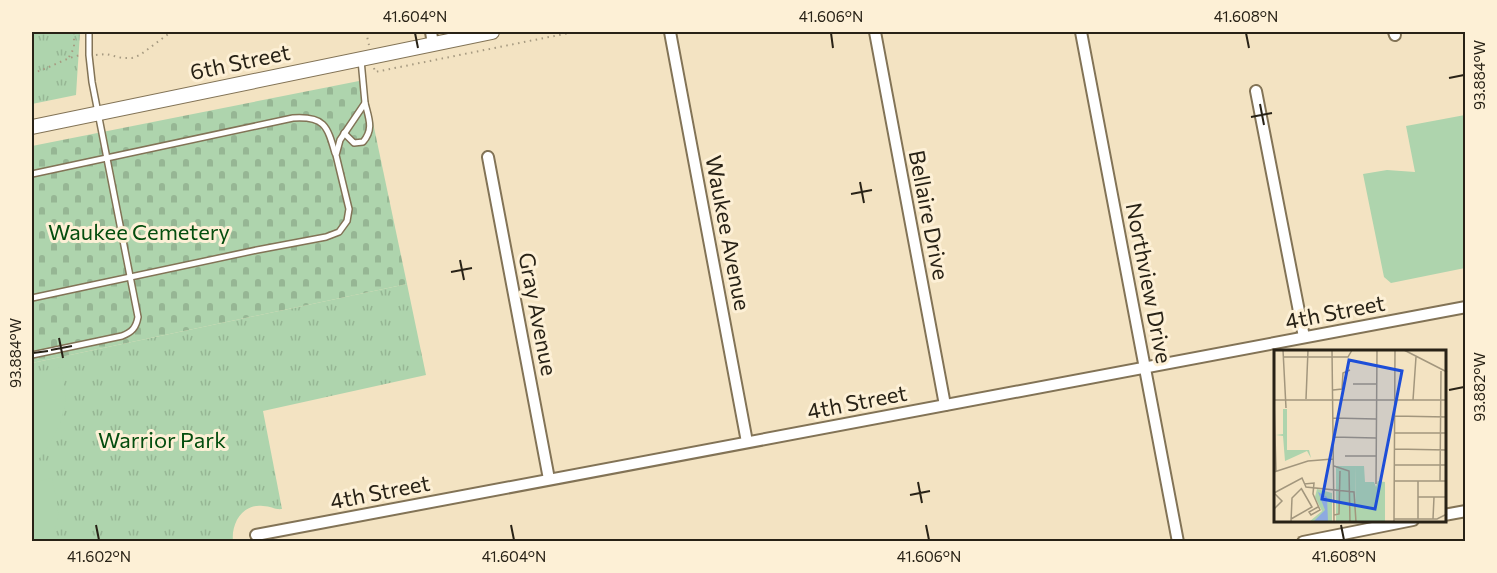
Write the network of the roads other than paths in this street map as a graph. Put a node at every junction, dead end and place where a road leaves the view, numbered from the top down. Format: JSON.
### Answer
{"nodes":[{"id":1,"x":89,"y":32,"type":"edge"},
{"id":2,"x":492,"y":32,"type":"edge"},
{"id":3,"x":670,"y":32,"type":"edge"},
{"id":4,"x":875,"y":32,"type":"edge"},
{"id":5,"x":1081,"y":32,"type":"edge"},
{"id":6,"x":432,"y":38,"type":"edge"},
{"id":7,"x":360,"y":59,"type":"junction"},
{"id":8,"x":1256,"y":91,"type":"dead end"},
{"id":9,"x":365,"y":103,"type":"junction"},
{"id":10,"x":97,"y":113,"type":"junction"},
{"id":11,"x":32,"y":127,"type":"edge"},
{"id":12,"x":344,"y":133,"type":"junction"},
{"id":13,"x":336,"y":155,"type":"junction"},
{"id":14,"x":488,"y":156,"type":"dead end"},
{"id":15,"x":106,"y":157,"type":"junction"},
{"id":16,"x":32,"y":174,"type":"edge"},
{"id":17,"x":130,"y":277,"type":"junction"},
{"id":18,"x":32,"y":298,"type":"edge"},
{"id":19,"x":1466,"y":306,"type":"edge"},
{"id":20,"x":1304,"y":337,"type":"junction"},
{"id":21,"x":32,"y":355,"type":"edge"},
{"id":22,"x":1145,"y":368,"type":"junction"},
{"id":23,"x":945,"y":405,"type":"junction"},
{"id":24,"x":747,"y":442,"type":"junction"},
{"id":25,"x":549,"y":479,"type":"junction"},
{"id":26,"x":1466,"y":511,"type":"edge"},
{"id":27,"x":1446,"y":514,"type":"edge"},
{"id":28,"x":1403,"y":522,"type":"edge"},
{"id":29,"x":256,"y":535,"type":"dead end"},
{"id":30,"x":1178,"y":542,"type":"edge"},
{"id":31,"x":1303,"y":542,"type":"edge"}],
"edges":[{"from":1,"to":10,"type":"lane"},
{"from":2,"to":6,"type":"main road","name":"6th Street"},
{"from":3,"to":24,"type":"street","name":"Waukee Avenue"},
{"from":4,"to":23,"type":"street","name":"Bellaire Drive"},
{"from":5,"to":22,"type":"street","name":"Northview Drive"},
{"from":6,"to":7,"type":"main road","name":"6th Street"},
{"from":7,"to":9,"type":"lane"},
{"from":7,"to":10,"type":"main road","name":"6th Street"},
{"from":8,"to":20,"type":"street"},
{"from":9,"to":12,"type":"lane"},
{"from":9,"to":12,"type":"lane"},
{"from":10,"to":11,"type":"main road","name":"6th Street"},
{"from":10,"to":15,"type":"lane"},
{"from":12,"to":13,"type":"lane"},
{"from":13,"to":15,"type":"lane"},
{"from":13,"to":17,"type":"lane"},
{"from":14,"to":25,"type":"street","name":"Gray Avenue"},
{"from":15,"to":16,"type":"lane"},
{"from":15,"to":17,"type":"lane"},
{"from":17,"to":18,"type":"lane"},
{"from":17,"to":21,"type":"lane"},
{"from":19,"to":20,"type":"street","name":"4th Street"},
{"from":20,"to":22,"type":"street","name":"4th Street"},
{"from":22,"to":23,"type":"street","name":"4th Street"},
{"from":22,"to":30,"type":"street","name":"Northview Drive"},
{"from":23,"to":24,"type":"street","name":"4th Street"},
{"from":24,"to":25,"type":"street","name":"4th Street"},
{"from":25,"to":29,"type":"street","name":"4th Street"},
{"from":26,"to":27,"type":"street"},
{"from":28,"to":31,"type":"street"}]}
